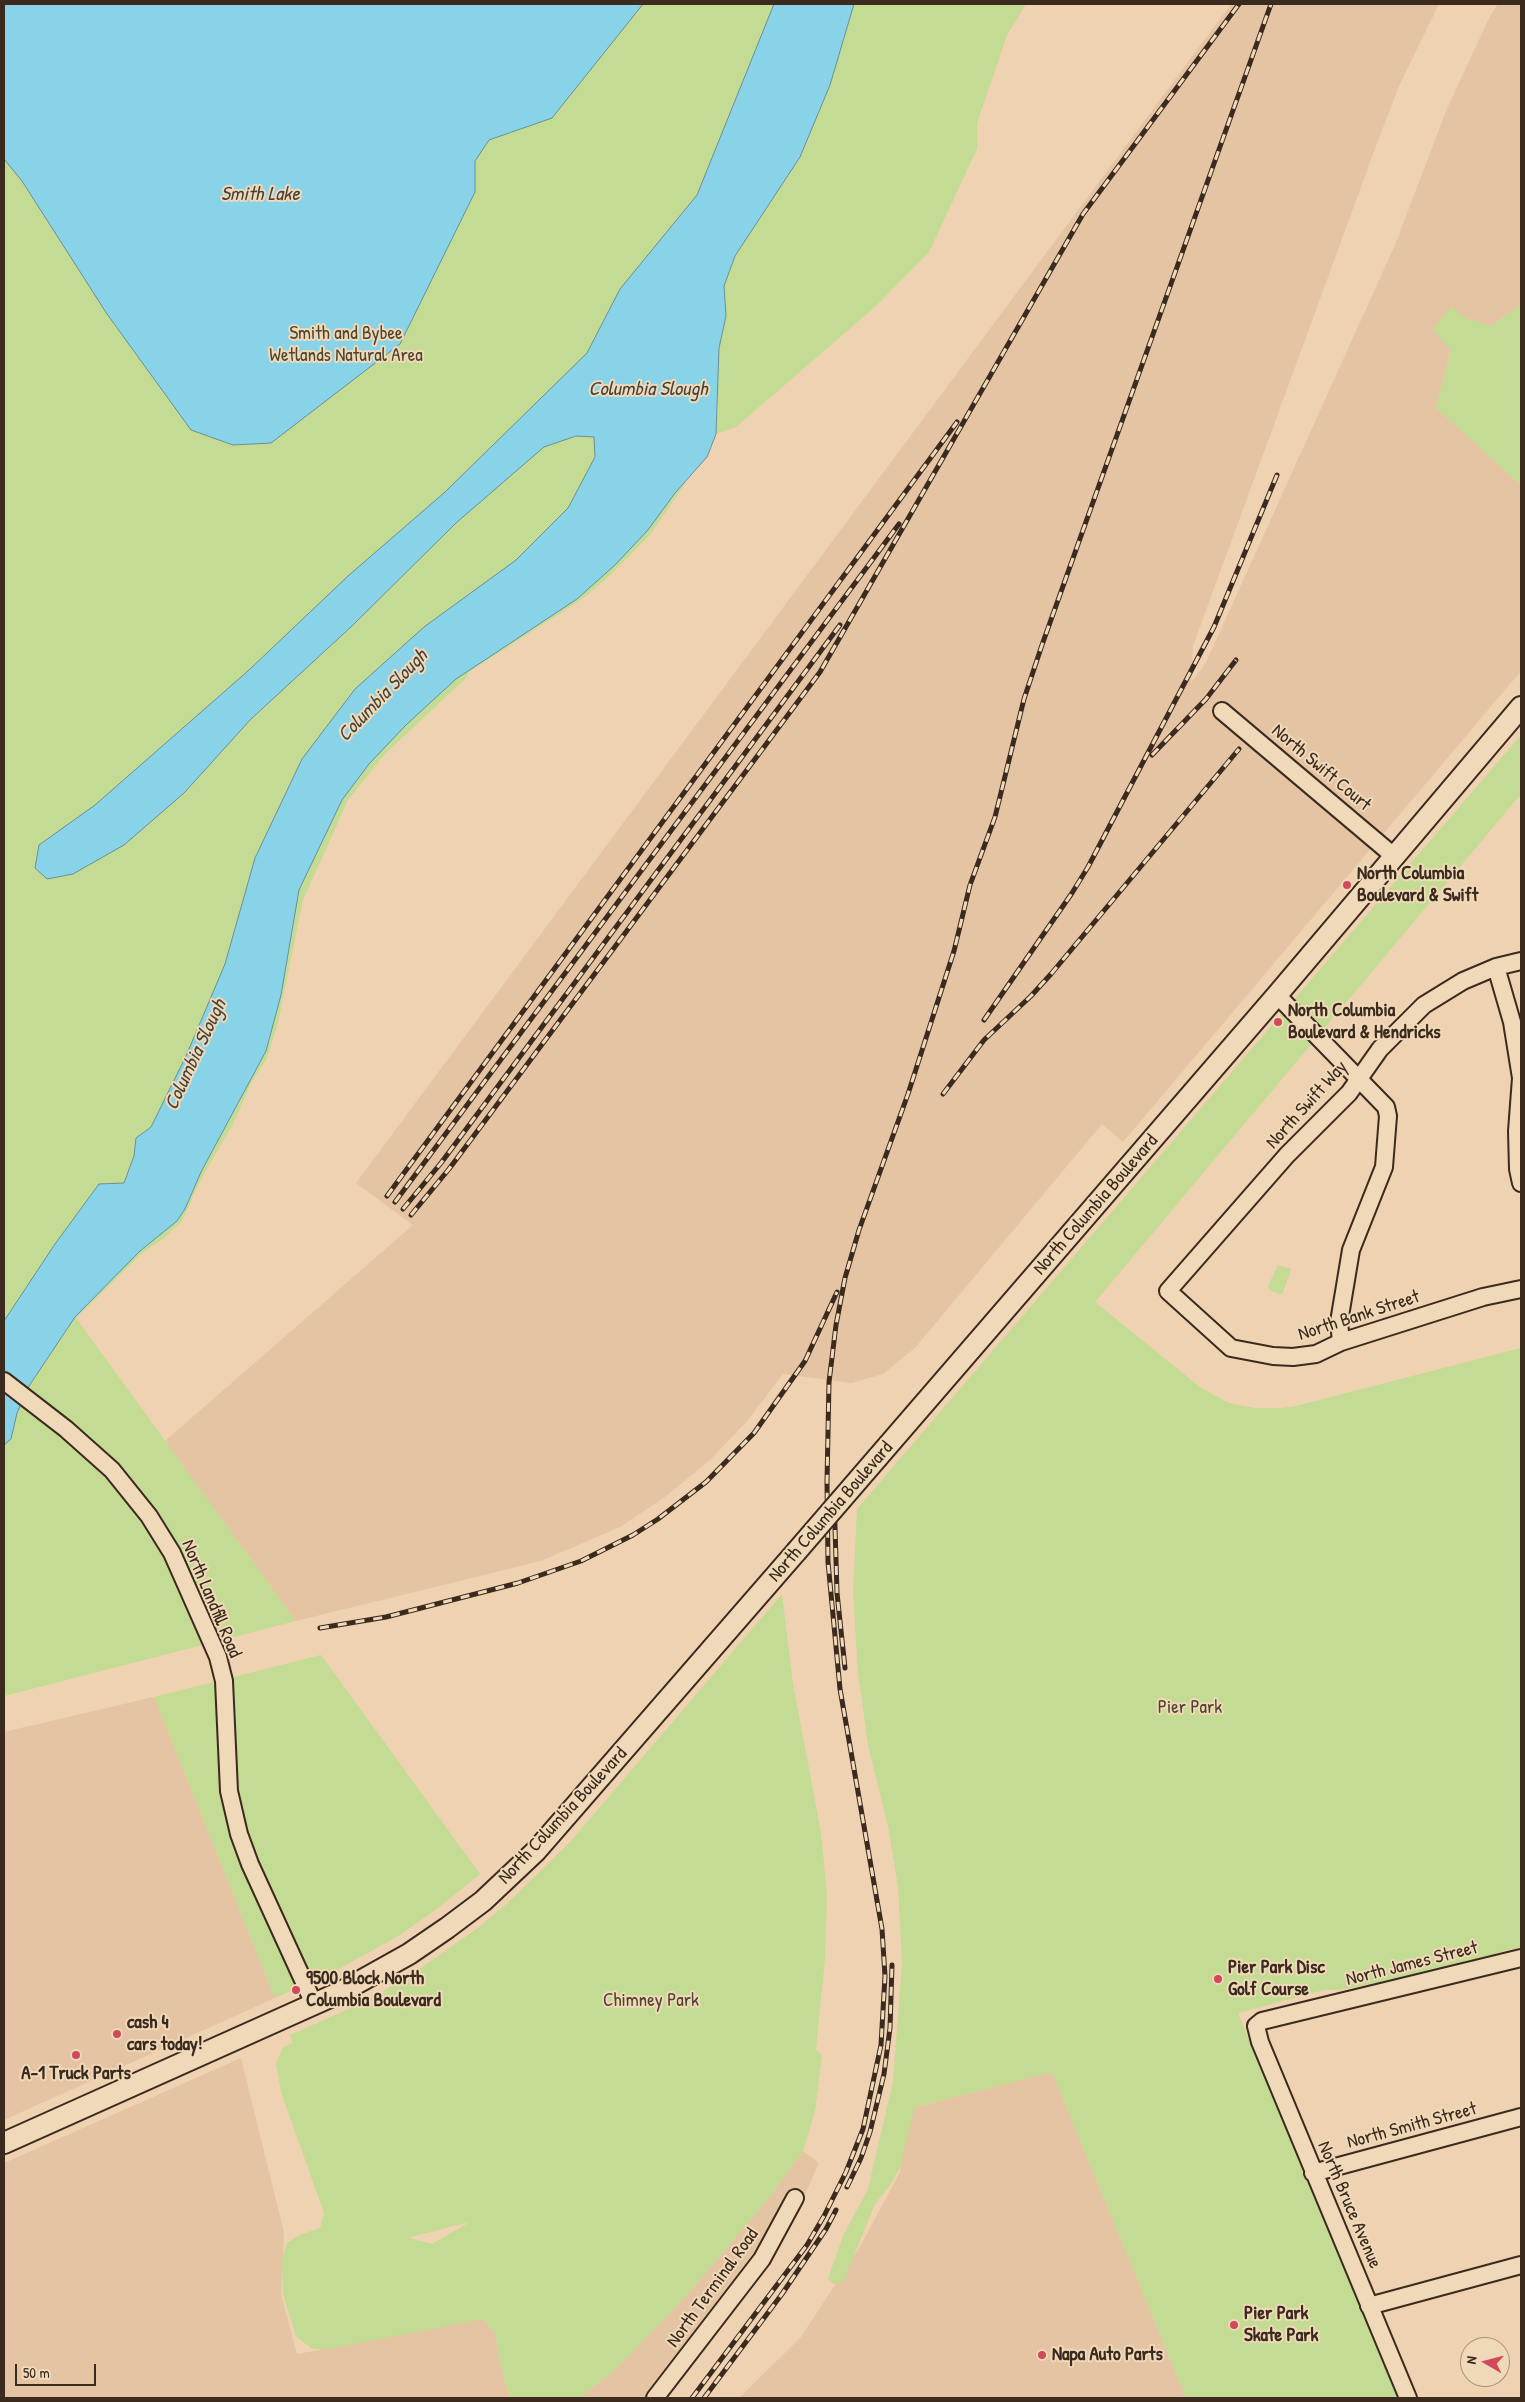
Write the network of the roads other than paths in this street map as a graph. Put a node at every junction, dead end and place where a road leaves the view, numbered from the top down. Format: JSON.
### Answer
{"nodes":[{"id":1,"x":1521,"y":707,"type":"edge"},
{"id":2,"x":1222,"y":711,"type":"dead end"},
{"id":3,"x":1395,"y":857,"type":"junction"},
{"id":4,"x":1521,"y":961,"type":"edge"},
{"id":5,"x":1496,"y":967,"type":"junction"},
{"id":6,"x":1277,"y":995,"type":"junction"},
{"id":7,"x":1521,"y":1078,"type":"edge"},
{"id":8,"x":1360,"y":1079,"type":"junction"},
{"id":9,"x":1521,"y":1183,"type":"edge"},
{"id":10,"x":1521,"y":1289,"type":"edge"},
{"id":11,"x":1168,"y":1291,"type":"joint"},
{"id":12,"x":1342,"y":1342,"type":"junction"},
{"id":13,"x":4,"y":1381,"type":"edge"},
{"id":14,"x":1521,"y":1958,"type":"edge"},
{"id":15,"x":314,"y":2004,"type":"junction"},
{"id":16,"x":1256,"y":2026,"type":"joint"},
{"id":17,"x":1521,"y":2118,"type":"edge"},
{"id":18,"x":4,"y":2143,"type":"edge"},
{"id":19,"x":1313,"y":2173,"type":"junction"},
{"id":20,"x":795,"y":2198,"type":"dead end"},
{"id":21,"x":1521,"y":2265,"type":"edge"},
{"id":22,"x":1369,"y":2306,"type":"junction"},
{"id":23,"x":655,"y":2398,"type":"edge"},
{"id":24,"x":1408,"y":2398,"type":"edge"}],
"edges":[{"from":1,"to":3,"type":"main road","name":"North Columbia Boulevard"},
{"from":2,"to":3,"type":"street","name":"North Swift Court"},
{"from":3,"to":6,"type":"main road","name":"North Columbia Boulevard"},
{"from":4,"to":5,"type":"street","name":"North Swift Way"},
{"from":5,"to":7,"type":"street"},
{"from":5,"to":8,"type":"street","name":"North Swift Way"},
{"from":6,"to":8,"type":"street"},
{"from":6,"to":15,"type":"main road","name":"North Columbia Boulevard","bridge":true},
{"from":7,"to":9,"type":"street"},
{"from":8,"to":11,"type":"street","name":"North Swift Way"},
{"from":8,"to":12,"type":"street"},
{"from":10,"to":12,"type":"street","name":"North Bank Street"},
{"from":11,"to":12,"type":"street","name":"North Bank Street"},
{"from":13,"to":15,"type":"street","name":"North Landfill Road"},
{"from":14,"to":16,"type":"street","name":"North James Street"},
{"from":15,"to":18,"type":"main road","name":"North Columbia Boulevard"},
{"from":16,"to":19,"type":"street","name":"North Bruce Avenue"},
{"from":17,"to":19,"type":"street","name":"North Smith Street"},
{"from":19,"to":22,"type":"street","name":"North Bruce Avenue"},
{"from":20,"to":23,"type":"street","name":"North Terminal Road"},
{"from":21,"to":22,"type":"street"},
{"from":22,"to":24,"type":"street","name":"North Bruce Avenue"}]}
